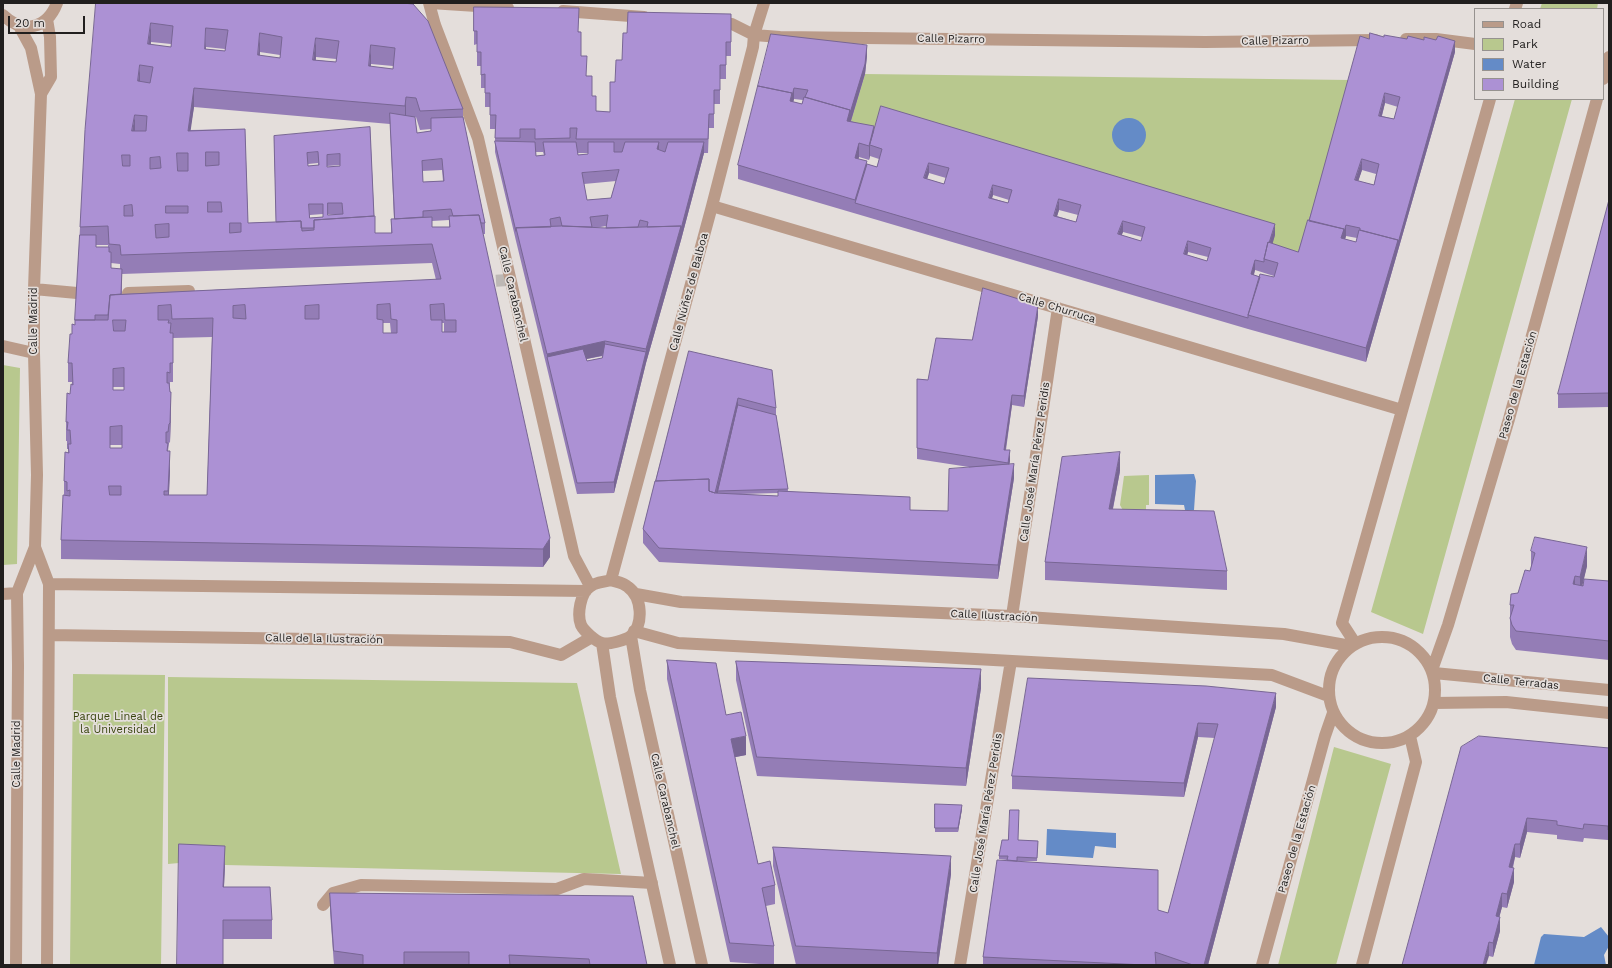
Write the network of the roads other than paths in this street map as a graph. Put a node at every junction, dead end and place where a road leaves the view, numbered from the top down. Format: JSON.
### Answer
{"nodes":[{"id":1,"x":58,"y":3,"type":"edge"},
{"id":2,"x":429,"y":3,"type":"edge"},
{"id":3,"x":764,"y":3,"type":"edge"},
{"id":4,"x":568,"y":7,"type":"edge"},
{"id":5,"x":522,"y":9,"type":"edge"},
{"id":6,"x":553,"y":10,"type":"edge"},
{"id":7,"x":3,"y":15,"type":"edge"},
{"id":8,"x":654,"y":18,"type":"edge"},
{"id":9,"x":48,"y":19,"type":"junction"},
{"id":10,"x":701,"y":22,"type":"edge"},
{"id":11,"x":19,"y":26,"type":"junction"},
{"id":12,"x":754,"y":35,"type":"junction"},
{"id":13,"x":1474,"y":44,"type":"edge"},
{"id":14,"x":1609,"y":57,"type":"edge"},
{"id":15,"x":1604,"y":74,"type":"edge"},
{"id":16,"x":41,"y":94,"type":"junction"},
{"id":17,"x":1490,"y":100,"type":"edge"},
{"id":18,"x":1597,"y":100,"type":"edge"},
{"id":19,"x":712,"y":206,"type":"junction"},
{"id":20,"x":34,"y":289,"type":"junction"},
{"id":21,"x":200,"y":291,"type":"edge"},
{"id":22,"x":77,"y":293,"type":"edge"},
{"id":23,"x":128,"y":293,"type":"edge"},
{"id":24,"x":1058,"y":308,"type":"junction"},
{"id":25,"x":3,"y":346,"type":"edge"},
{"id":26,"x":34,"y":353,"type":"junction"},
{"id":27,"x":1402,"y":410,"type":"junction"},
{"id":28,"x":35,"y":547,"type":"junction"},
{"id":29,"x":611,"y":580,"type":"junction"},
{"id":30,"x":49,"y":584,"type":"junction"},
{"id":31,"x":588,"y":589,"type":"junction"},
{"id":32,"x":17,"y":593,"type":"junction"},
{"id":33,"x":3,"y":594,"type":"edge"},
{"id":34,"x":636,"y":594,"type":"junction"},
{"id":35,"x":1012,"y":616,"type":"junction"},
{"id":36,"x":632,"y":633,"type":"junction"},
{"id":37,"x":49,"y":635,"type":"junction"},
{"id":38,"x":597,"y":640,"type":"junction"},
{"id":39,"x":1353,"y":644,"type":"junction"},
{"id":40,"x":1011,"y":661,"type":"junction"},
{"id":41,"x":1433,"y":672,"type":"junction"},
{"id":42,"x":1609,"y":690,"type":"edge"},
{"id":43,"x":1328,"y":696,"type":"junction"},
{"id":44,"x":1434,"y":703,"type":"junction"},
{"id":45,"x":1333,"y":713,"type":"junction"},
{"id":46,"x":1609,"y":713,"type":"edge"},
{"id":47,"x":1410,"y":736,"type":"junction"},
{"id":48,"x":652,"y":883,"type":"junction"},
{"id":49,"x":323,"y":905,"type":"dead end"},
{"id":50,"x":16,"y":965,"type":"edge"},
{"id":51,"x":47,"y":965,"type":"edge"},
{"id":52,"x":670,"y":965,"type":"edge"},
{"id":53,"x":702,"y":965,"type":"edge"},
{"id":54,"x":960,"y":965,"type":"edge"},
{"id":55,"x":1262,"y":965,"type":"edge"},
{"id":56,"x":1362,"y":965,"type":"edge"}],
"edges":[{"from":1,"to":9,"type":"street"},
{"from":2,"to":5,"type":"street"},
{"from":2,"to":31,"type":"street","name":"Calle Carabanchel"},
{"from":3,"to":12,"type":"street","name":"Calle Núñez de Balboa"},
{"from":4,"to":6,"type":"street"},
{"from":4,"to":8,"type":"street"},
{"from":7,"to":11,"type":"street"},
{"from":9,"to":11,"type":"street"},
{"from":9,"to":16,"type":"street","name":"Calle Madrid"},
{"from":10,"to":12,"type":"street","name":"Calle Pizarro"},
{"from":11,"to":16,"type":"street","name":"Calle Madrid"},
{"from":12,"to":13,"type":"street","name":"Calle Pizarro"},
{"from":12,"to":19,"type":"street","name":"Calle Núñez de Balboa"},
{"from":14,"to":15,"type":"street"},
{"from":16,"to":20,"type":"street","name":"Calle Madrid"},
{"from":17,"to":27,"type":"street"},
{"from":18,"to":41,"type":"street","name":"Paseo de la Estación"},
{"from":19,"to":24,"type":"street","name":"Calle Churruca"},
{"from":19,"to":29,"type":"street","name":"Calle Núñez de Balboa"},
{"from":20,"to":22,"type":"street"},
{"from":20,"to":26,"type":"street","name":"Calle Madrid"},
{"from":21,"to":23,"type":"street"},
{"from":24,"to":27,"type":"street","name":"Calle Churruca"},
{"from":24,"to":35,"type":"street","name":"Calle José María Pérez Peridis"},
{"from":25,"to":26,"type":"street"},
{"from":26,"to":28,"type":"street","name":"Calle Madrid"},
{"from":27,"to":39,"type":"street"},
{"from":28,"to":30,"type":"street","name":"Calle Madrid"},
{"from":28,"to":32,"type":"street","name":"Calle Madrid"},
{"from":29,"to":31,"type":"street"},
{"from":29,"to":34,"type":"street"},
{"from":30,"to":31,"type":"street"},
{"from":30,"to":37,"type":"street","name":"Calle Madrid"},
{"from":31,"to":38,"type":"street"},
{"from":32,"to":33,"type":"street"},
{"from":32,"to":50,"type":"street","name":"Calle Madrid"},
{"from":34,"to":35,"type":"street","name":"Calle Ilustración"},
{"from":34,"to":36,"type":"street"},
{"from":35,"to":39,"type":"street","name":"Calle Ilustración"},
{"from":36,"to":38,"type":"street"},
{"from":36,"to":40,"type":"street"},
{"from":36,"to":53,"type":"street","name":"Calle Carabanchel"},
{"from":37,"to":38,"type":"street","name":"Calle de la Ilustración"},
{"from":37,"to":51,"type":"street","name":"Calle Madrid"},
{"from":38,"to":48,"type":"street"},
{"from":39,"to":41,"type":"street"},
{"from":39,"to":43,"type":"street"},
{"from":40,"to":43,"type":"street"},
{"from":40,"to":54,"type":"street","name":"Calle José María Pérez Peridis"},
{"from":41,"to":42,"type":"street","name":"Calle Terradas"},
{"from":41,"to":44,"type":"street"},
{"from":43,"to":45,"type":"street"},
{"from":44,"to":46,"type":"street","name":"Calle Terradas"},
{"from":44,"to":47,"type":"street"},
{"from":45,"to":47,"type":"street"},
{"from":45,"to":55,"type":"street","name":"Paseo de la Estación"},
{"from":47,"to":56,"type":"street"},
{"from":48,"to":49,"type":"street"},
{"from":48,"to":52,"type":"street"}]}
